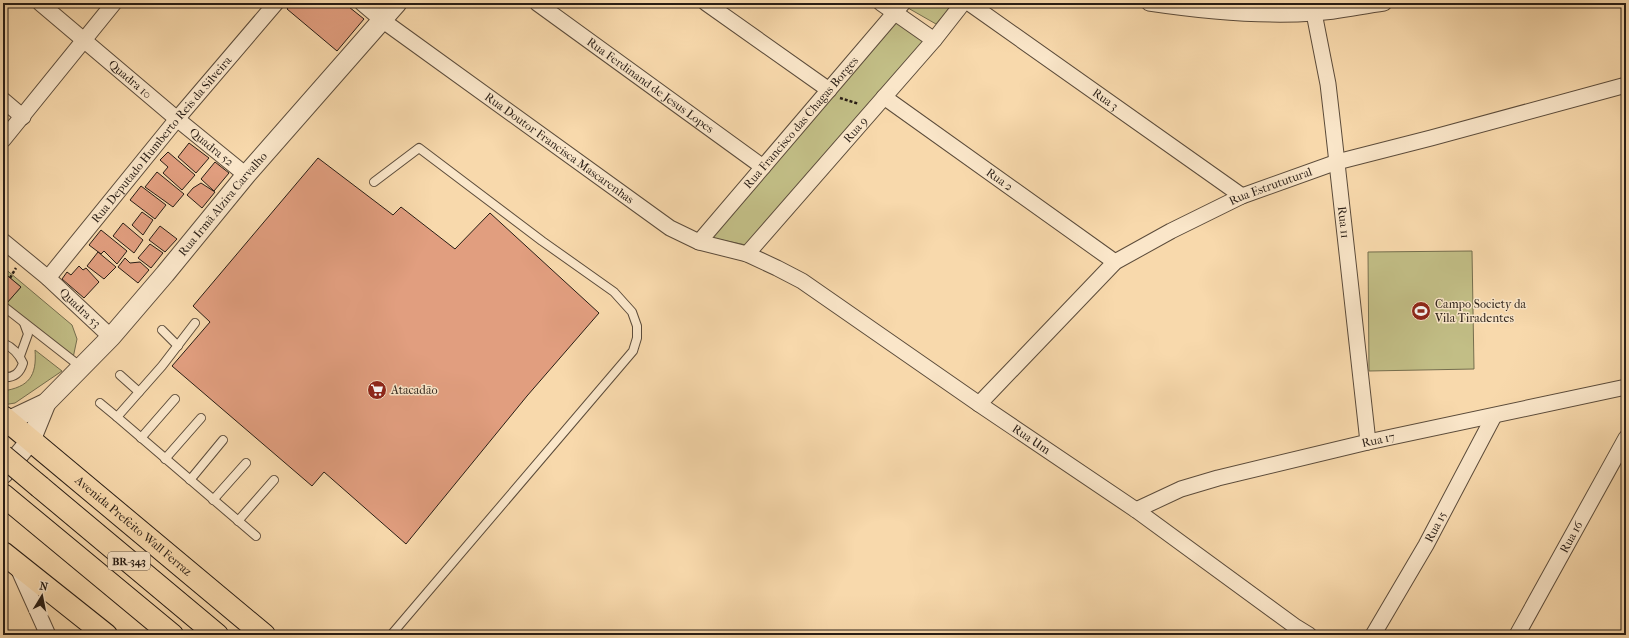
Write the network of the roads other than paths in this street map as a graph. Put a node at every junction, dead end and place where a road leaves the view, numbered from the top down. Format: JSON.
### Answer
{"nodes":[{"id":1,"x":40,"y":3,"type":"edge"},
{"id":2,"x":114,"y":3,"type":"edge"},
{"id":3,"x":276,"y":3,"type":"edge"},
{"id":4,"x":362,"y":3,"type":"edge"},
{"id":5,"x":397,"y":3,"type":"edge"},
{"id":6,"x":537,"y":3,"type":"edge"},
{"id":7,"x":706,"y":3,"type":"edge"},
{"id":8,"x":881,"y":3,"type":"edge"},
{"id":9,"x":963,"y":3,"type":"edge"},
{"id":10,"x":969,"y":3,"type":"edge"},
{"id":11,"x":1149,"y":3,"type":"edge"},
{"id":12,"x":1384,"y":3,"type":"edge"},
{"id":13,"x":898,"y":8,"type":"edge"},
{"id":14,"x":1313,"y":8,"type":"edge"},
{"id":15,"x":382,"y":20,"type":"junction"},
{"id":16,"x":84,"y":40,"type":"junction"},
{"id":17,"x":934,"y":40,"type":"junction"},
{"id":18,"x":1626,"y":85,"type":"edge"},
{"id":19,"x":829,"y":90,"type":"junction"},
{"id":20,"x":3,"y":100,"type":"edge"},
{"id":21,"x":880,"y":102,"type":"junction"},
{"id":22,"x":23,"y":117,"type":"junction"},
{"id":23,"x":177,"y":119,"type":"junction"},
{"id":24,"x":3,"y":140,"type":"edge"},
{"id":25,"x":1337,"y":162,"type":"junction"},
{"id":26,"x":763,"y":167,"type":"junction"},
{"id":27,"x":246,"y":175,"type":"junction"},
{"id":28,"x":374,"y":182,"type":"dead end"},
{"id":29,"x":1242,"y":196,"type":"junction"},
{"id":30,"x":3,"y":241,"type":"edge"},
{"id":31,"x":699,"y":242,"type":"junction"},
{"id":32,"x":747,"y":254,"type":"junction"},
{"id":33,"x":1115,"y":262,"type":"junction"},
{"id":34,"x":48,"y":278,"type":"junction"},
{"id":35,"x":3,"y":306,"type":"edge"},
{"id":36,"x":24,"y":323,"type":"junction"},
{"id":37,"x":195,"y":323,"type":"dead end"},
{"id":38,"x":162,"y":330,"type":"dead end"},
{"id":39,"x":111,"y":337,"type":"junction"},
{"id":40,"x":3,"y":343,"type":"edge"},
{"id":41,"x":178,"y":346,"type":"junction"},
{"id":42,"x":20,"y":356,"type":"junction"},
{"id":43,"x":81,"y":367,"type":"junction"},
{"id":44,"x":120,"y":375,"type":"dead end"},
{"id":45,"x":3,"y":377,"type":"edge"},
{"id":46,"x":1626,"y":387,"type":"edge"},
{"id":47,"x":139,"y":392,"type":"junction"},
{"id":48,"x":175,"y":399,"type":"dead end"},
{"id":49,"x":46,"y":403,"type":"junction"},
{"id":50,"x":100,"y":403,"type":"dead end"},
{"id":51,"x":979,"y":404,"type":"junction"},
{"id":52,"x":1494,"y":416,"type":"junction"},
{"id":53,"x":117,"y":417,"type":"junction"},
{"id":54,"x":201,"y":418,"type":"dead end"},
{"id":55,"x":5,"y":422,"type":"edge"},
{"id":56,"x":141,"y":438,"type":"junction"},
{"id":57,"x":1626,"y":438,"type":"edge"},
{"id":58,"x":32,"y":440,"type":"junction"},
{"id":59,"x":223,"y":440,"type":"dead end"},
{"id":60,"x":1368,"y":442,"type":"junction"},
{"id":61,"x":3,"y":456,"type":"edge"},
{"id":62,"x":165,"y":458,"type":"junction"},
{"id":63,"x":246,"y":463,"type":"dead end"},
{"id":64,"x":3,"y":474,"type":"edge"},
{"id":65,"x":190,"y":480,"type":"junction"},
{"id":66,"x":274,"y":480,"type":"dead end"},
{"id":67,"x":213,"y":500,"type":"junction"},
{"id":68,"x":10,"y":501,"type":"edge"},
{"id":69,"x":1136,"y":510,"type":"junction"},
{"id":70,"x":238,"y":521,"type":"junction"},
{"id":71,"x":256,"y":536,"type":"dead end"},
{"id":72,"x":9,"y":558,"type":"edge"},
{"id":73,"x":1292,"y":631,"type":"edge"},
{"id":74,"x":48,"y":635,"type":"edge"},
{"id":75,"x":106,"y":635,"type":"edge"},
{"id":76,"x":172,"y":635,"type":"edge"},
{"id":77,"x":217,"y":635,"type":"edge"},
{"id":78,"x":264,"y":635,"type":"edge"},
{"id":79,"x":391,"y":635,"type":"edge"},
{"id":80,"x":1309,"y":635,"type":"edge"},
{"id":81,"x":1373,"y":635,"type":"edge"},
{"id":82,"x":1517,"y":635,"type":"edge"}],
"edges":[{"from":1,"to":16,"type":"street","name":"Quadra 10"},
{"from":2,"to":16,"type":"street"},
{"from":3,"to":23,"type":"street","name":"Rua Deputado Humberto Reis da Silveira"},
{"from":4,"to":15,"type":"street"},
{"from":5,"to":15,"type":"street","name":"Rua Irmã Alzira Carvalho"},
{"from":6,"to":26,"type":"street","name":"Rua Ferdinand de Jesus Lopes"},
{"from":7,"to":19,"type":"street"},
{"from":8,"to":13,"type":"street"},
{"from":9,"to":17,"type":"street","name":"Rua 9"},
{"from":10,"to":29,"type":"street","name":"Rua 3"},
{"from":11,"to":14,"type":"street"},
{"from":12,"to":14,"type":"street"},
{"from":13,"to":17,"type":"street"},
{"from":13,"to":19,"type":"street","name":"Rua Francisco das Chagas Borges"},
{"from":14,"to":25,"type":"street","name":"Rua 11"},
{"from":15,"to":27,"type":"street","name":"Rua Irmã Alzira Carvalho"},
{"from":15,"to":31,"type":"street","name":"Rua Doutor Francisca Mascarenhas"},
{"from":16,"to":22,"type":"street"},
{"from":16,"to":23,"type":"street","name":"Quadra 10"},
{"from":17,"to":21,"type":"street","name":"Rua 9"},
{"from":18,"to":25,"type":"street","name":"Rua Estrututural"},
{"from":19,"to":26,"type":"street","name":"Rua Francisco das Chagas Borges"},
{"from":20,"to":22,"type":"street"},
{"from":21,"to":32,"type":"street","name":"Rua 9"},
{"from":21,"to":33,"type":"street","name":"Rua 2"},
{"from":22,"to":24,"type":"street"},
{"from":23,"to":27,"type":"street","name":"Quadra 52"},
{"from":23,"to":34,"type":"street","name":"Rua Deputado Humberto Reis da Silveira"},
{"from":25,"to":29,"type":"street","name":"Rua Estrututural"},
{"from":25,"to":60,"type":"street","name":"Rua 11"},
{"from":26,"to":31,"type":"street","name":"Rua Francisco das Chagas Borges"},
{"from":27,"to":39,"type":"street","name":"Rua Irmã Alzira Carvalho"},
{"from":28,"to":79,"type":"lane"},
{"from":29,"to":33,"type":"street","name":"Rua Estrututural"},
{"from":30,"to":34,"type":"street","name":"Quadra 53"},
{"from":31,"to":32,"type":"street","name":"Rua Doutor Francisca Mascarenhas"},
{"from":32,"to":51,"type":"street","name":"Rua Um"},
{"from":33,"to":51,"type":"street","name":"Rua Estrututural"},
{"from":34,"to":39,"type":"street","name":"Quadra 53"},
{"from":35,"to":36,"type":"lane"},
{"from":36,"to":42,"type":"lane"},
{"from":36,"to":43,"type":"lane"},
{"from":37,"to":41,"type":"lane"},
{"from":38,"to":41,"type":"lane"},
{"from":39,"to":43,"type":"street","name":"Rua Irmã Alzira Carvalho"},
{"from":40,"to":42,"type":"lane"},
{"from":41,"to":47,"type":"lane"},
{"from":42,"to":45,"type":"lane"},
{"from":43,"to":49,"type":"street","name":"Rua Irmã Alzira Carvalho"},
{"from":44,"to":47,"type":"lane"},
{"from":46,"to":52,"type":"street","name":"Rua 17"},
{"from":47,"to":53,"type":"lane"},
{"from":48,"to":56,"type":"lane"},
{"from":49,"to":55,"type":"street","name":"Rua Irmã Alzira Carvalho"},
{"from":49,"to":58,"type":"street","name":"Rua Irmã Alzira Carvalho"},
{"from":50,"to":53,"type":"lane"},
{"from":51,"to":69,"type":"street","name":"Rua Um"},
{"from":52,"to":60,"type":"street","name":"Rua 17"},
{"from":52,"to":81,"type":"street","name":"Rua 15"},
{"from":53,"to":56,"type":"lane"},
{"from":54,"to":62,"type":"lane"},
{"from":55,"to":58,"type":"main road","name":"Avenida Prefeito Wall Ferraz"},
{"from":56,"to":62,"type":"lane"},
{"from":57,"to":82,"type":"street","name":"Rua 16"},
{"from":58,"to":64,"type":"street","name":"Rua Irmã Alzira Carvalho"},
{"from":58,"to":78,"type":"main road","name":"Avenida Prefeito Wall Ferraz"},
{"from":59,"to":65,"type":"lane"},
{"from":60,"to":69,"type":"street","name":"Rua 17"},
{"from":61,"to":77,"type":"main road","number":"BR-343","bridge":true},
{"from":62,"to":65,"type":"lane"},
{"from":63,"to":67,"type":"lane"},
{"from":65,"to":67,"type":"lane"},
{"from":66,"to":70,"type":"lane"},
{"from":67,"to":70,"type":"lane"},
{"from":68,"to":76,"type":"main road","number":"BR-343"},
{"from":69,"to":73,"type":"street","name":"Rua Um"},
{"from":70,"to":71,"type":"lane"},
{"from":72,"to":74,"type":"street"},
{"from":72,"to":75,"type":"main road"},
{"from":73,"to":80,"type":"street","name":"Rua Um"}]}
